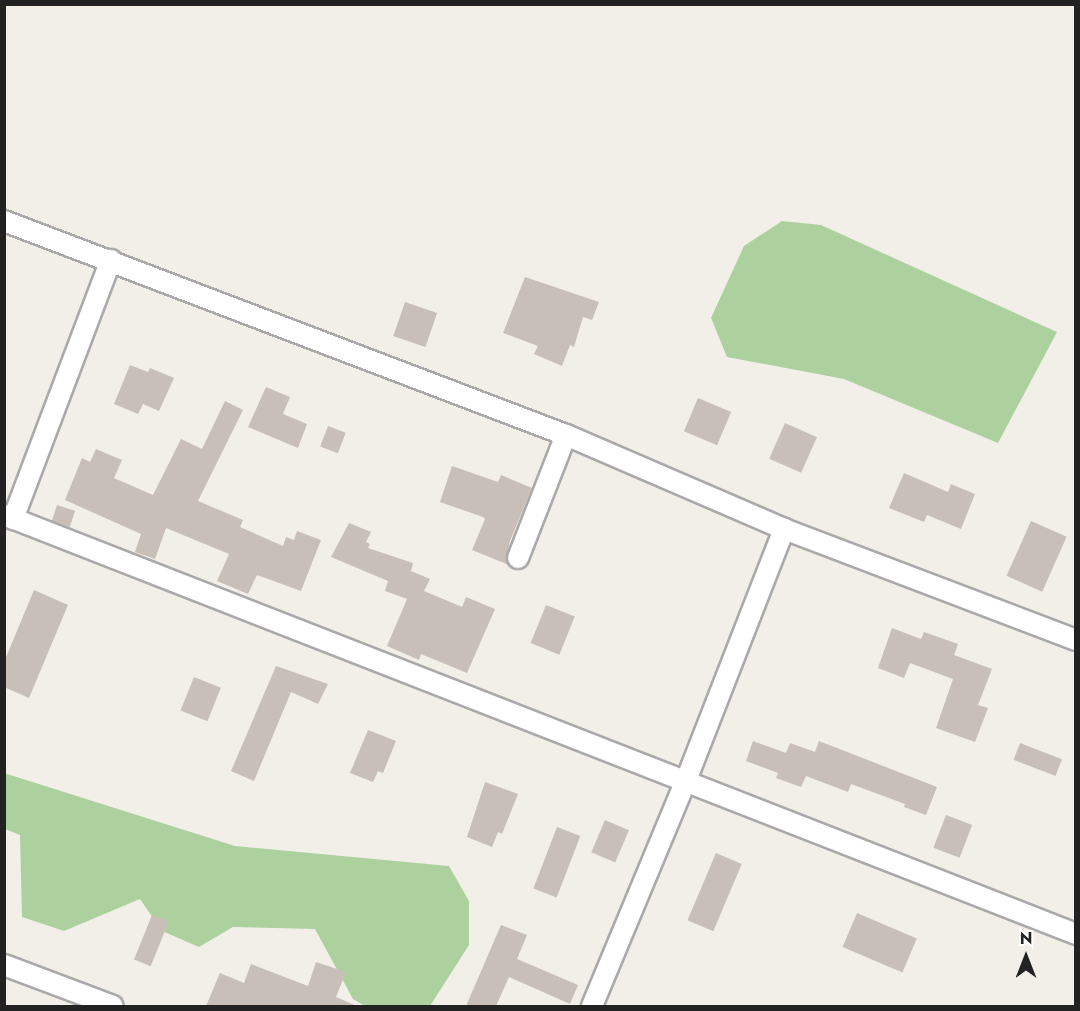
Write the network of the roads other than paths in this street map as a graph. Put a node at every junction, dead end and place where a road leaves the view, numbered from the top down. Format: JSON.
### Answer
{"nodes":[{"id":1,"x":4,"y":221,"type":"edge"},
{"id":2,"x":111,"y":260,"type":"junction"},
{"id":3,"x":566,"y":435,"type":"junction"},
{"id":4,"x":9,"y":517,"type":"edge"},
{"id":5,"x":784,"y":529,"type":"junction"},
{"id":6,"x":518,"y":558,"type":"dead end"},
{"id":7,"x":1076,"y":640,"type":"edge"},
{"id":8,"x":685,"y":783,"type":"junction"},
{"id":9,"x":1076,"y":934,"type":"edge"},
{"id":10,"x":4,"y":965,"type":"edge"},
{"id":11,"x":113,"y":1006,"type":"edge"},
{"id":12,"x":592,"y":1006,"type":"edge"}],
"edges":[{"from":1,"to":2,"type":"street"},
{"from":2,"to":3,"type":"street"},
{"from":2,"to":4,"type":"street"},
{"from":3,"to":5,"type":"street"},
{"from":3,"to":6,"type":"street"},
{"from":4,"to":8,"type":"street"},
{"from":5,"to":7,"type":"street"},
{"from":5,"to":8,"type":"street"},
{"from":8,"to":9,"type":"street"},
{"from":8,"to":12,"type":"street"},
{"from":10,"to":11,"type":"street"}]}
